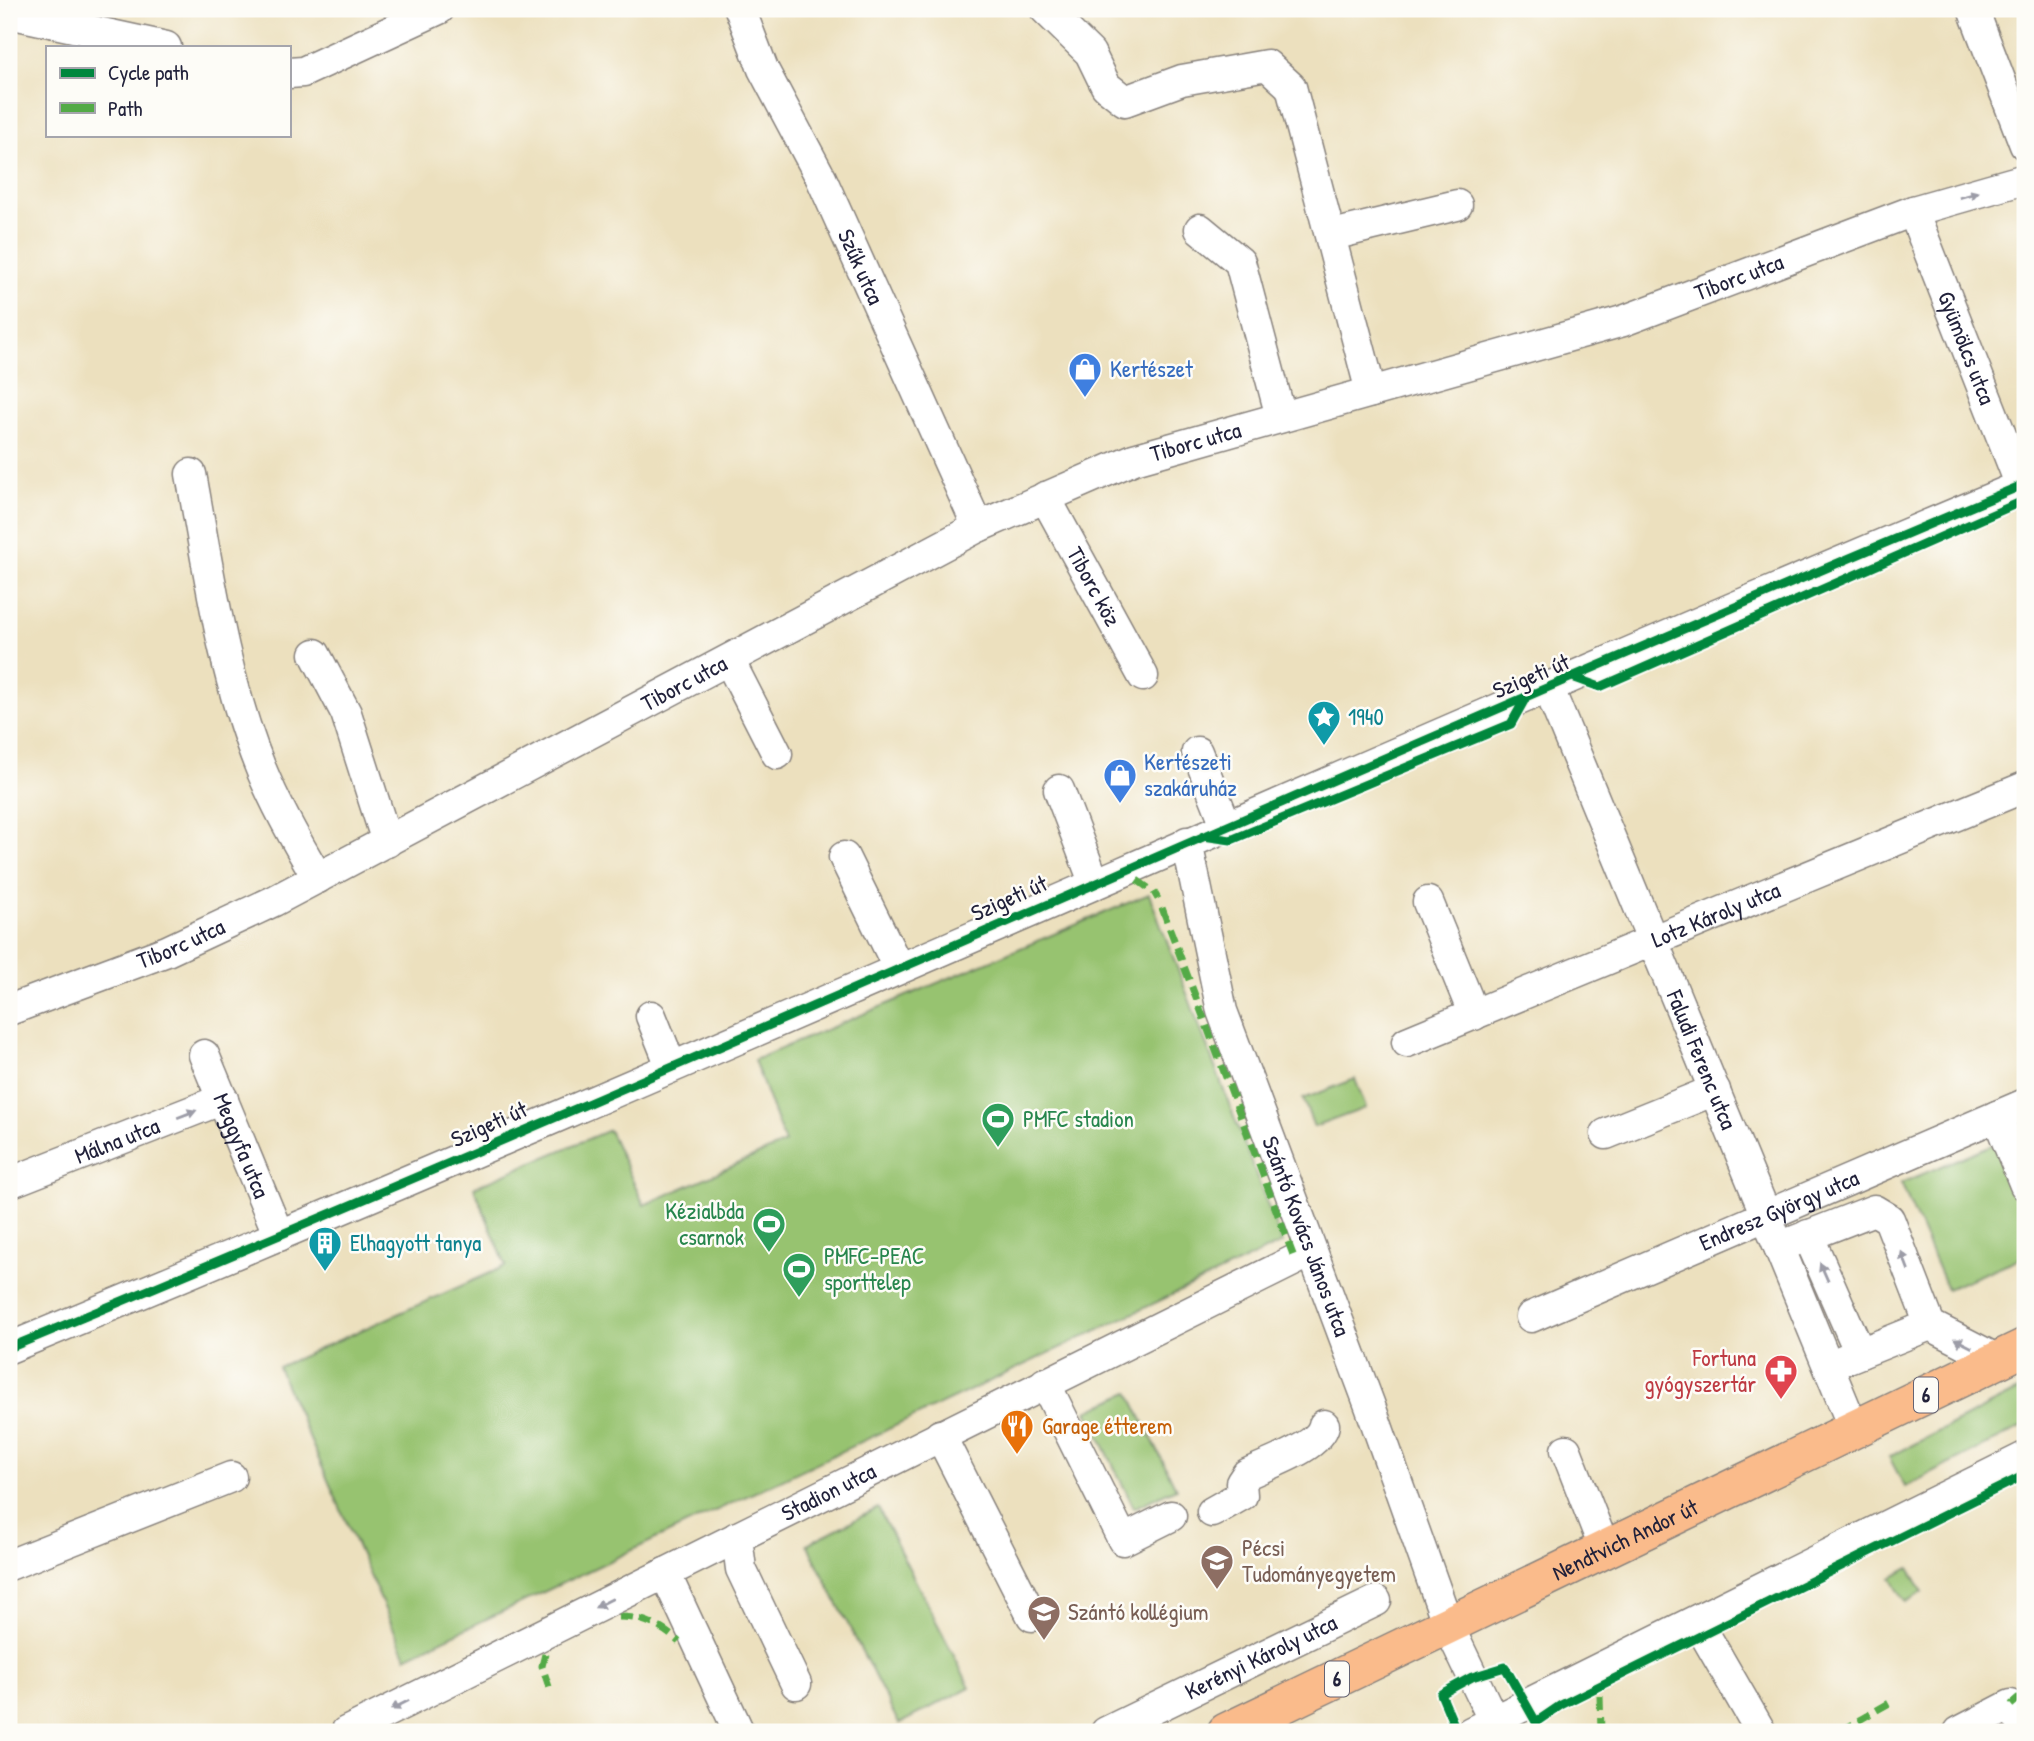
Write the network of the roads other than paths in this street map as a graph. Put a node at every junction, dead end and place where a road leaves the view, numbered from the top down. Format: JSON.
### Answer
{"nodes":[{"id":1,"x":439,"y":9,"type":"edge"},
{"id":2,"x":740,"y":9,"type":"edge"},
{"id":3,"x":1045,"y":9,"type":"edge"},
{"id":4,"x":1973,"y":9,"type":"edge"},
{"id":5,"x":9,"y":13,"type":"edge"},
{"id":6,"x":161,"y":46,"type":"edge"},
{"id":7,"x":290,"y":73,"type":"edge"},
{"id":8,"x":2025,"y":145,"type":"edge"},
{"id":9,"x":2025,"y":179,"type":"edge"},
{"id":10,"x":1457,"y":205,"type":"dead end"},
{"id":11,"x":1913,"y":211,"type":"junction"},
{"id":12,"x":1200,"y":229,"type":"dead end"},
{"id":13,"x":1332,"y":235,"type":"junction"},
{"id":14,"x":1371,"y":392,"type":"junction"},
{"id":15,"x":1281,"y":417,"type":"junction"},
{"id":16,"x":191,"y":474,"type":"dead end"},
{"id":17,"x":2023,"y":485,"type":"edge"},
{"id":18,"x":1045,"y":497,"type":"junction"},
{"id":19,"x":978,"y":527,"type":"junction"},
{"id":20,"x":315,"y":654,"type":"dead end"},
{"id":21,"x":729,"y":660,"type":"junction"},
{"id":22,"x":1143,"y":676,"type":"dead end"},
{"id":23,"x":1549,"y":689,"type":"junction"},
{"id":24,"x":1197,"y":752,"type":"dead end"},
{"id":25,"x":777,"y":754,"type":"dead end"},
{"id":26,"x":2025,"y":788,"type":"edge"},
{"id":27,"x":1059,"y":790,"type":"dead end"},
{"id":28,"x":1226,"y":825,"type":"junction"},
{"id":29,"x":387,"y":842,"type":"junction"},
{"id":30,"x":1187,"y":842,"type":"junction"},
{"id":31,"x":844,"y":857,"type":"dead end"},
{"id":32,"x":318,"y":878,"type":"junction"},
{"id":33,"x":1094,"y":882,"type":"junction"},
{"id":34,"x":1428,"y":902,"type":"dead end"},
{"id":35,"x":1654,"y":943,"type":"junction"},
{"id":36,"x":898,"y":967,"type":"junction"},
{"id":37,"x":9,"y":1010,"type":"edge"},
{"id":38,"x":1474,"y":1015,"type":"junction"},
{"id":39,"x":651,"y":1016,"type":"dead end"},
{"id":40,"x":1407,"y":1042,"type":"dead end"},
{"id":41,"x":204,"y":1055,"type":"dead end"},
{"id":42,"x":671,"y":1066,"type":"junction"},
{"id":43,"x":1715,"y":1090,"type":"junction"},
{"id":44,"x":223,"y":1099,"type":"junction"},
{"id":45,"x":2025,"y":1104,"type":"edge"},
{"id":46,"x":1997,"y":1116,"type":"junction"},
{"id":47,"x":1606,"y":1134,"type":"dead end"},
{"id":48,"x":9,"y":1183,"type":"edge"},
{"id":49,"x":2025,"y":1185,"type":"edge"},
{"id":50,"x":1766,"y":1214,"type":"junction"},
{"id":51,"x":279,"y":1236,"type":"junction"},
{"id":52,"x":1808,"y":1236,"type":"junction"},
{"id":53,"x":1779,"y":1247,"type":"junction"},
{"id":54,"x":1311,"y":1252,"type":"junction"},
{"id":55,"x":1531,"y":1317,"type":"dead end"},
{"id":56,"x":1930,"y":1325,"type":"junction"},
{"id":57,"x":9,"y":1348,"type":"edge"},
{"id":58,"x":1860,"y":1353,"type":"junction"},
{"id":59,"x":2012,"y":1354,"type":"edge"},
{"id":60,"x":1827,"y":1367,"type":"junction"},
{"id":61,"x":1045,"y":1383,"type":"junction"},
{"id":62,"x":1324,"y":1425,"type":"dead end"},
{"id":63,"x":1854,"y":1429,"type":"junction"},
{"id":64,"x":940,"y":1436,"type":"junction"},
{"id":65,"x":1566,"y":1450,"type":"dead end"},
{"id":66,"x":2025,"y":1457,"type":"edge"},
{"id":67,"x":231,"y":1477,"type":"dead end"},
{"id":68,"x":1212,"y":1512,"type":"dead end"},
{"id":69,"x":1171,"y":1516,"type":"dead end"},
{"id":70,"x":727,"y":1542,"type":"junction"},
{"id":71,"x":1605,"y":1550,"type":"junction"},
{"id":72,"x":9,"y":1565,"type":"edge"},
{"id":73,"x":665,"y":1573,"type":"junction"},
{"id":74,"x":1376,"y":1601,"type":"dead end"},
{"id":75,"x":1032,"y":1616,"type":"dead end"},
{"id":76,"x":1698,"y":1621,"type":"junction"},
{"id":77,"x":1448,"y":1625,"type":"junction"},
{"id":78,"x":796,"y":1684,"type":"dead end"},
{"id":79,"x":1488,"y":1728,"type":"edge"},
{"id":80,"x":2025,"y":1730,"type":"edge"},
{"id":81,"x":346,"y":1732,"type":"edge"},
{"id":82,"x":739,"y":1732,"type":"edge"},
{"id":83,"x":1106,"y":1732,"type":"edge"},
{"id":84,"x":1226,"y":1732,"type":"edge"},
{"id":85,"x":1760,"y":1732,"type":"edge"},
{"id":86,"x":1959,"y":1732,"type":"edge"}],
"edges":[{"from":1,"to":7,"type":"street"},
{"from":2,"to":19,"type":"street","name":"Szűk utca"},
{"from":3,"to":13,"type":"street"},
{"from":4,"to":8,"type":"street"},
{"from":5,"to":6,"type":"street"},
{"from":11,"to":9,"type":"street","name":"Tiborc utca","one_way":true},
{"from":10,"to":13,"type":"street"},
{"from":11,"to":14,"type":"street","name":"Tiborc utca"},
{"from":11,"to":17,"type":"street","name":"Gyümölcs utca"},
{"from":12,"to":15,"type":"street"},
{"from":13,"to":14,"type":"street"},
{"from":14,"to":15,"type":"street","name":"Tiborc utca"},
{"from":15,"to":18,"type":"street","name":"Tiborc utca"},
{"from":16,"to":32,"type":"street"},
{"from":17,"to":23,"type":"street","name":"Szigeti út"},
{"from":18,"to":19,"type":"street","name":"Tiborc utca"},
{"from":18,"to":22,"type":"street","name":"Tiborc köz"},
{"from":19,"to":21,"type":"street","name":"Tiborc utca"},
{"from":20,"to":29,"type":"street"},
{"from":21,"to":25,"type":"street"},
{"from":21,"to":29,"type":"street","name":"Tiborc utca"},
{"from":23,"to":28,"type":"street","name":"Szigeti út"},
{"from":23,"to":35,"type":"street","name":"Faludi Ferenc utca"},
{"from":24,"to":28,"type":"street"},
{"from":26,"to":35,"type":"street","name":"Lotz Károly utca"},
{"from":27,"to":33,"type":"street"},
{"from":28,"to":30,"type":"street","name":"Szigeti út"},
{"from":29,"to":32,"type":"street","name":"Tiborc utca"},
{"from":30,"to":33,"type":"street","name":"Szigeti út"},
{"from":30,"to":54,"type":"street","name":"Szántó Kovács János utca"},
{"from":31,"to":36,"type":"street"},
{"from":32,"to":37,"type":"street","name":"Tiborc utca"},
{"from":33,"to":36,"type":"street","name":"Szigeti út"},
{"from":34,"to":38,"type":"street"},
{"from":35,"to":38,"type":"street","name":"Lotz Károly utca"},
{"from":35,"to":43,"type":"street","name":"Faludi Ferenc utca"},
{"from":36,"to":42,"type":"street","name":"Szigeti út"},
{"from":38,"to":40,"type":"street","name":"Lotz Károly utca"},
{"from":39,"to":42,"type":"street"},
{"from":41,"to":44,"type":"street","name":"Meggyfa utca"},
{"from":42,"to":51,"type":"street","name":"Szigeti út"},
{"from":43,"to":47,"type":"street"},
{"from":43,"to":50,"type":"street","name":"Faludi Ferenc utca"},
{"from":48,"to":44,"type":"street","name":"Málna utca","one_way":true},
{"from":44,"to":51,"type":"street","name":"Meggyfa utca"},
{"from":45,"to":46,"type":"street","name":"Endresz György utca"},
{"from":46,"to":49,"type":"street"},
{"from":46,"to":50,"type":"street","name":"Endresz György utca"},
{"from":50,"to":53,"type":"street","name":"Faludi Ferenc utca"},
{"from":50,"to":55,"type":"street","name":"Endresz György utca"},
{"from":51,"to":57,"type":"street","name":"Szigeti út"},
{"from":52,"to":53,"type":"street"},
{"from":56,"to":52,"type":"street","one_way":true},
{"from":58,"to":52,"type":"street","one_way":true},
{"from":53,"to":60,"type":"street","name":"Faludi Ferenc utca"},
{"from":54,"to":61,"type":"street","name":"Stadion utca"},
{"from":54,"to":77,"type":"street","name":"Szántó Kovács János utca"},
{"from":56,"to":58,"type":"street"},
{"from":59,"to":56,"type":"street","one_way":true},
{"from":58,"to":60,"type":"street"},
{"from":59,"to":63,"type":"main road","name":"Nendtvich Andor út","number":"6"},
{"from":60,"to":63,"type":"street","name":"Faludi Ferenc utca"},
{"from":61,"to":64,"type":"street","name":"Stadion utca"},
{"from":61,"to":69,"type":"street"},
{"from":62,"to":68,"type":"street"},
{"from":63,"to":71,"type":"main road","name":"Nendtvich Andor út","number":"6"},
{"from":64,"to":70,"type":"street","name":"Stadion utca"},
{"from":64,"to":75,"type":"street"},
{"from":65,"to":71,"type":"street"},
{"from":66,"to":76,"type":"street"},
{"from":67,"to":72,"type":"street"},
{"from":70,"to":73,"type":"street","name":"Stadion utca"},
{"from":70,"to":78,"type":"street"},
{"from":71,"to":77,"type":"main road","name":"Nendtvich Andor út","number":"6"},
{"from":73,"to":81,"type":"street","name":"Stadion utca","one_way":true},
{"from":73,"to":82,"type":"street"},
{"from":74,"to":83,"type":"street","name":"Kerényi Károly utca"},
{"from":76,"to":79,"type":"street"},
{"from":76,"to":85,"type":"street"},
{"from":77,"to":79,"type":"street","name":"Szántó Kovács János utca"},
{"from":77,"to":84,"type":"main road","name":"Nendtvich Andor út","number":"6"},
{"from":80,"to":86,"type":"street"}]}
